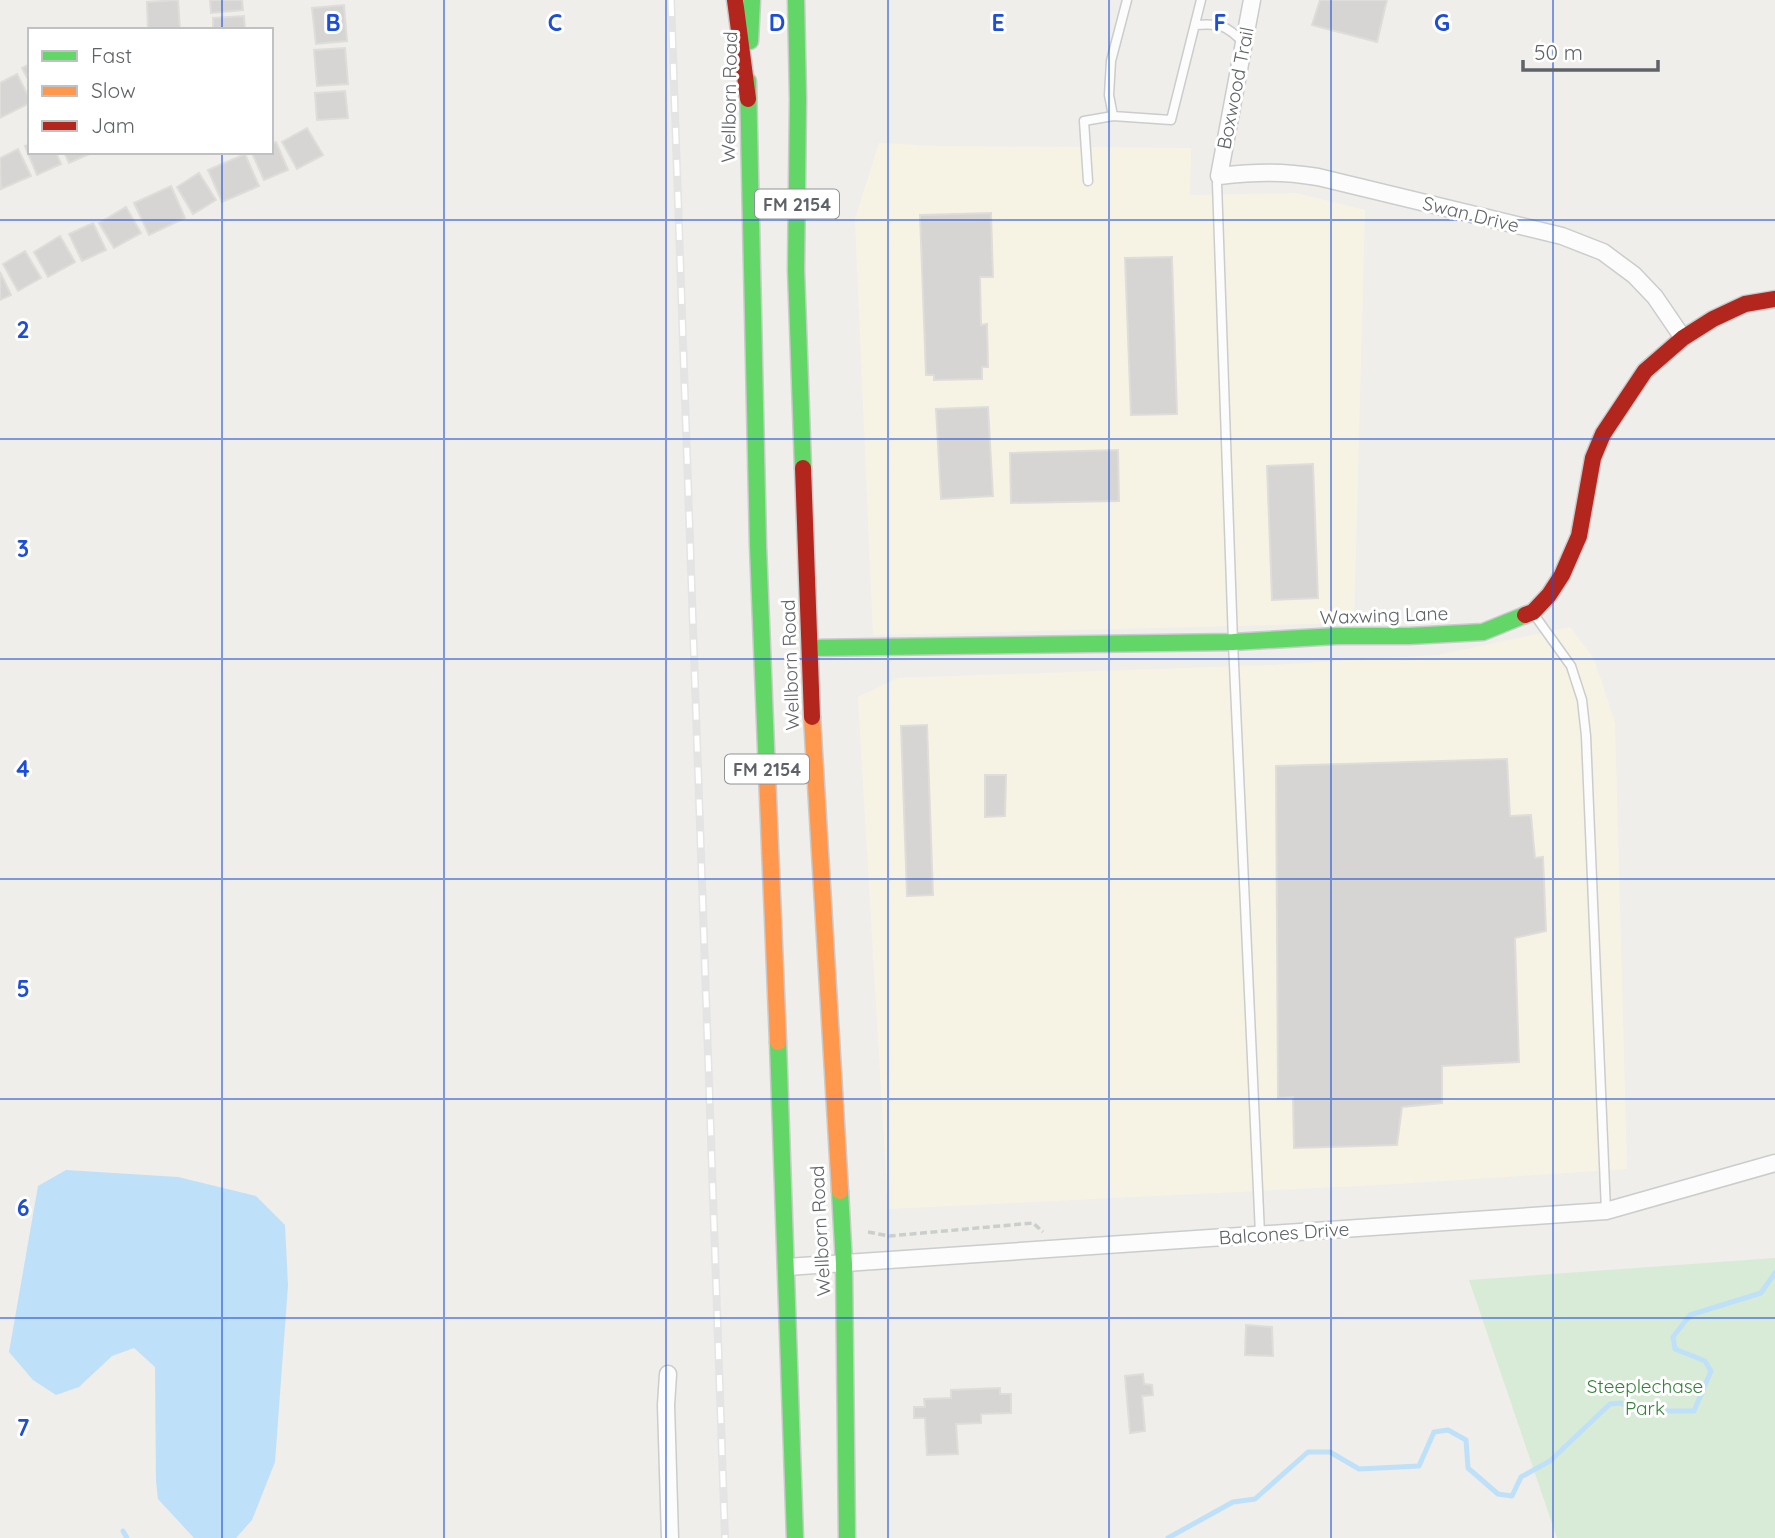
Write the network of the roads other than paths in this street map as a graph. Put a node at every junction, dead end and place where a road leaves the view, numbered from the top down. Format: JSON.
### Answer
{"nodes":[{"id":1,"x":735,"y":0,"type":"edge"},
{"id":2,"x":752,"y":0,"type":"edge"},
{"id":3,"x":796,"y":0,"type":"edge"},
{"id":4,"x":1127,"y":0,"type":"edge"},
{"id":5,"x":1201,"y":0,"type":"edge"},
{"id":6,"x":1252,"y":0,"type":"edge"},
{"id":7,"x":1195,"y":24,"type":"junction"},
{"id":8,"x":1246,"y":35,"type":"junction"},
{"id":9,"x":748,"y":99,"type":"junction"},
{"id":10,"x":1112,"y":116,"type":"junction"},
{"id":11,"x":1219,"y":176,"type":"junction"},
{"id":12,"x":1087,"y":181,"type":"dead end"},
{"id":13,"x":1775,"y":299,"type":"edge"},
{"id":14,"x":1683,"y":338,"type":"junction"},
{"id":15,"x":1532,"y":612,"type":"junction"},
{"id":16,"x":1233,"y":642,"type":"junction"},
{"id":17,"x":810,"y":648,"type":"junction"},
{"id":18,"x":1775,"y":1163,"type":"edge"},
{"id":19,"x":1606,"y":1211,"type":"junction"},
{"id":20,"x":1260,"y":1234,"type":"junction"},
{"id":21,"x":844,"y":1264,"type":"junction"},
{"id":22,"x":787,"y":1267,"type":"junction"},
{"id":23,"x":668,"y":1374,"type":"dead end"},
{"id":24,"x":670,"y":1538,"type":"edge"},
{"id":25,"x":795,"y":1538,"type":"edge"},
{"id":26,"x":847,"y":1538,"type":"edge"}],
"edges":[{"from":1,"to":9,"type":"main road"},
{"from":2,"to":9,"type":"main road","name":"Wellborn Road","number":"FM 2154"},
{"from":3,"to":17,"type":"main road","name":"Wellborn Road","number":"FM 2154"},
{"from":4,"to":10,"type":"lane"},
{"from":5,"to":7,"type":"lane"},
{"from":6,"to":8,"type":"street","name":"Boxwood Trail"},
{"from":7,"to":8,"type":"lane"},
{"from":7,"to":10,"type":"lane"},
{"from":8,"to":11,"type":"street","name":"Boxwood Trail"},
{"from":9,"to":22,"type":"main road","name":"Wellborn Road","number":"FM 2154"},
{"from":10,"to":12,"type":"lane"},
{"from":11,"to":14,"type":"street","name":"Swan Drive"},
{"from":11,"to":16,"type":"lane"},
{"from":13,"to":14,"type":"main road","name":"Waxwing Lane"},
{"from":14,"to":15,"type":"main road","name":"Waxwing Lane"},
{"from":15,"to":16,"type":"main road","name":"Waxwing Lane"},
{"from":15,"to":19,"type":"lane"},
{"from":16,"to":17,"type":"main road","name":"Waxwing Lane"},
{"from":16,"to":20,"type":"lane"},
{"from":17,"to":21,"type":"main road","name":"Wellborn Road","number":"FM 2154"},
{"from":18,"to":19,"type":"street","name":"Balcones Drive"},
{"from":19,"to":20,"type":"street","name":"Balcones Drive"},
{"from":20,"to":21,"type":"street","name":"Balcones Drive"},
{"from":21,"to":22,"type":"street","name":"Balcones Drive"},
{"from":21,"to":26,"type":"main road","name":"Wellborn Road","number":"FM 2154"},
{"from":22,"to":25,"type":"main road","name":"Wellborn Road","number":"FM 2154"},
{"from":23,"to":24,"type":"street"}]}
